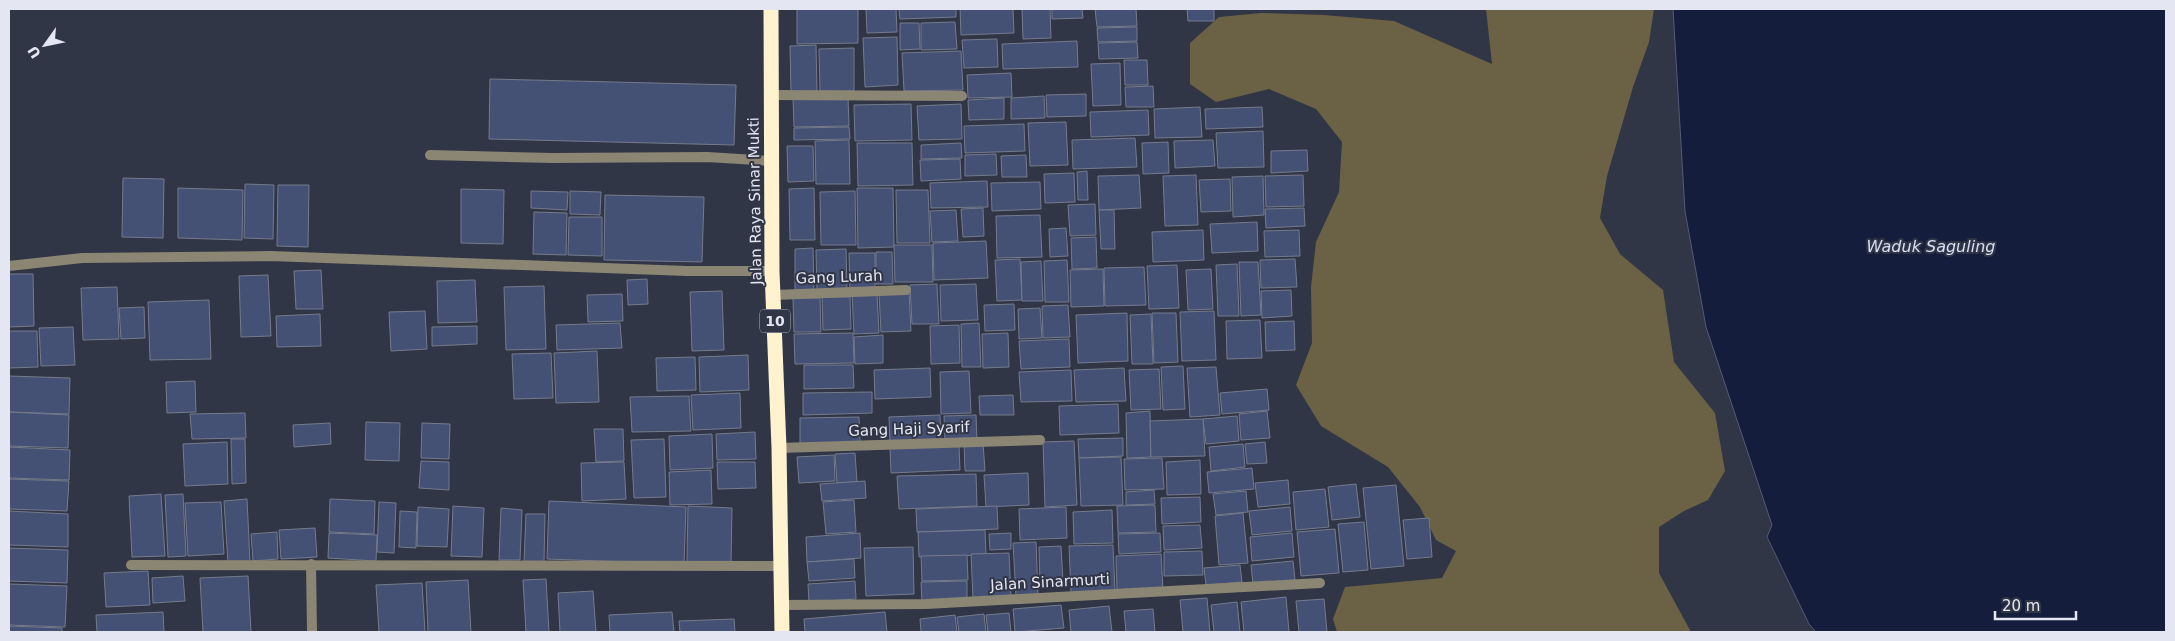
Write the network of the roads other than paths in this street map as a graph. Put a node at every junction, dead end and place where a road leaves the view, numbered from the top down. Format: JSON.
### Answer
{"nodes":[{"id":1,"x":770,"y":9,"type":"edge"},
{"id":2,"x":771,"y":95,"type":"junction"},
{"id":3,"x":962,"y":96,"type":"dead end"},
{"id":4,"x":430,"y":154,"type":"dead end"},
{"id":5,"x":771,"y":161,"type":"junction"},
{"id":6,"x":9,"y":266,"type":"edge"},
{"id":7,"x":772,"y":271,"type":"junction"},
{"id":8,"x":906,"y":290,"type":"dead end"},
{"id":9,"x":774,"y":295,"type":"junction"},
{"id":10,"x":1040,"y":440,"type":"dead end"},
{"id":11,"x":779,"y":448,"type":"junction"},
{"id":12,"x":311,"y":564,"type":"junction"},
{"id":13,"x":131,"y":565,"type":"dead end"},
{"id":14,"x":781,"y":566,"type":"junction"},
{"id":15,"x":1320,"y":583,"type":"dead end"},
{"id":16,"x":781,"y":605,"type":"junction"},
{"id":17,"x":312,"y":632,"type":"edge"},
{"id":18,"x":782,"y":632,"type":"edge"}],
"edges":[{"from":1,"to":2,"type":"highway","name":"Jalan Raya Sinar Mukti","number":"10"},
{"from":2,"to":3,"type":"street"},
{"from":2,"to":5,"type":"highway","name":"Jalan Raya Sinar Mukti","number":"10"},
{"from":4,"to":5,"type":"street"},
{"from":5,"to":7,"type":"highway","name":"Jalan Raya Sinar Mukti","number":"10"},
{"from":6,"to":7,"type":"street"},
{"from":7,"to":9,"type":"highway","name":"Jalan Raya Sinar Mukti","number":"10"},
{"from":8,"to":9,"type":"street","name":"Gang Lurah"},
{"from":9,"to":11,"type":"highway","name":"Jalan Raya Sinar Mukti","number":"10"},
{"from":10,"to":11,"type":"street","name":"Gang Haji Syarif"},
{"from":11,"to":14,"type":"highway","name":"Jalan Raya Sinar Mukti","number":"10"},
{"from":12,"to":13,"type":"street"},
{"from":12,"to":14,"type":"street"},
{"from":12,"to":17,"type":"street"},
{"from":14,"to":16,"type":"highway","name":"Jalan Raya Sinar Mukti","number":"10"},
{"from":15,"to":16,"type":"street","name":"Jalan Sinarmurti"},
{"from":16,"to":18,"type":"highway","name":"Jalan Raya Sinar Mukti","number":"10"}]}
